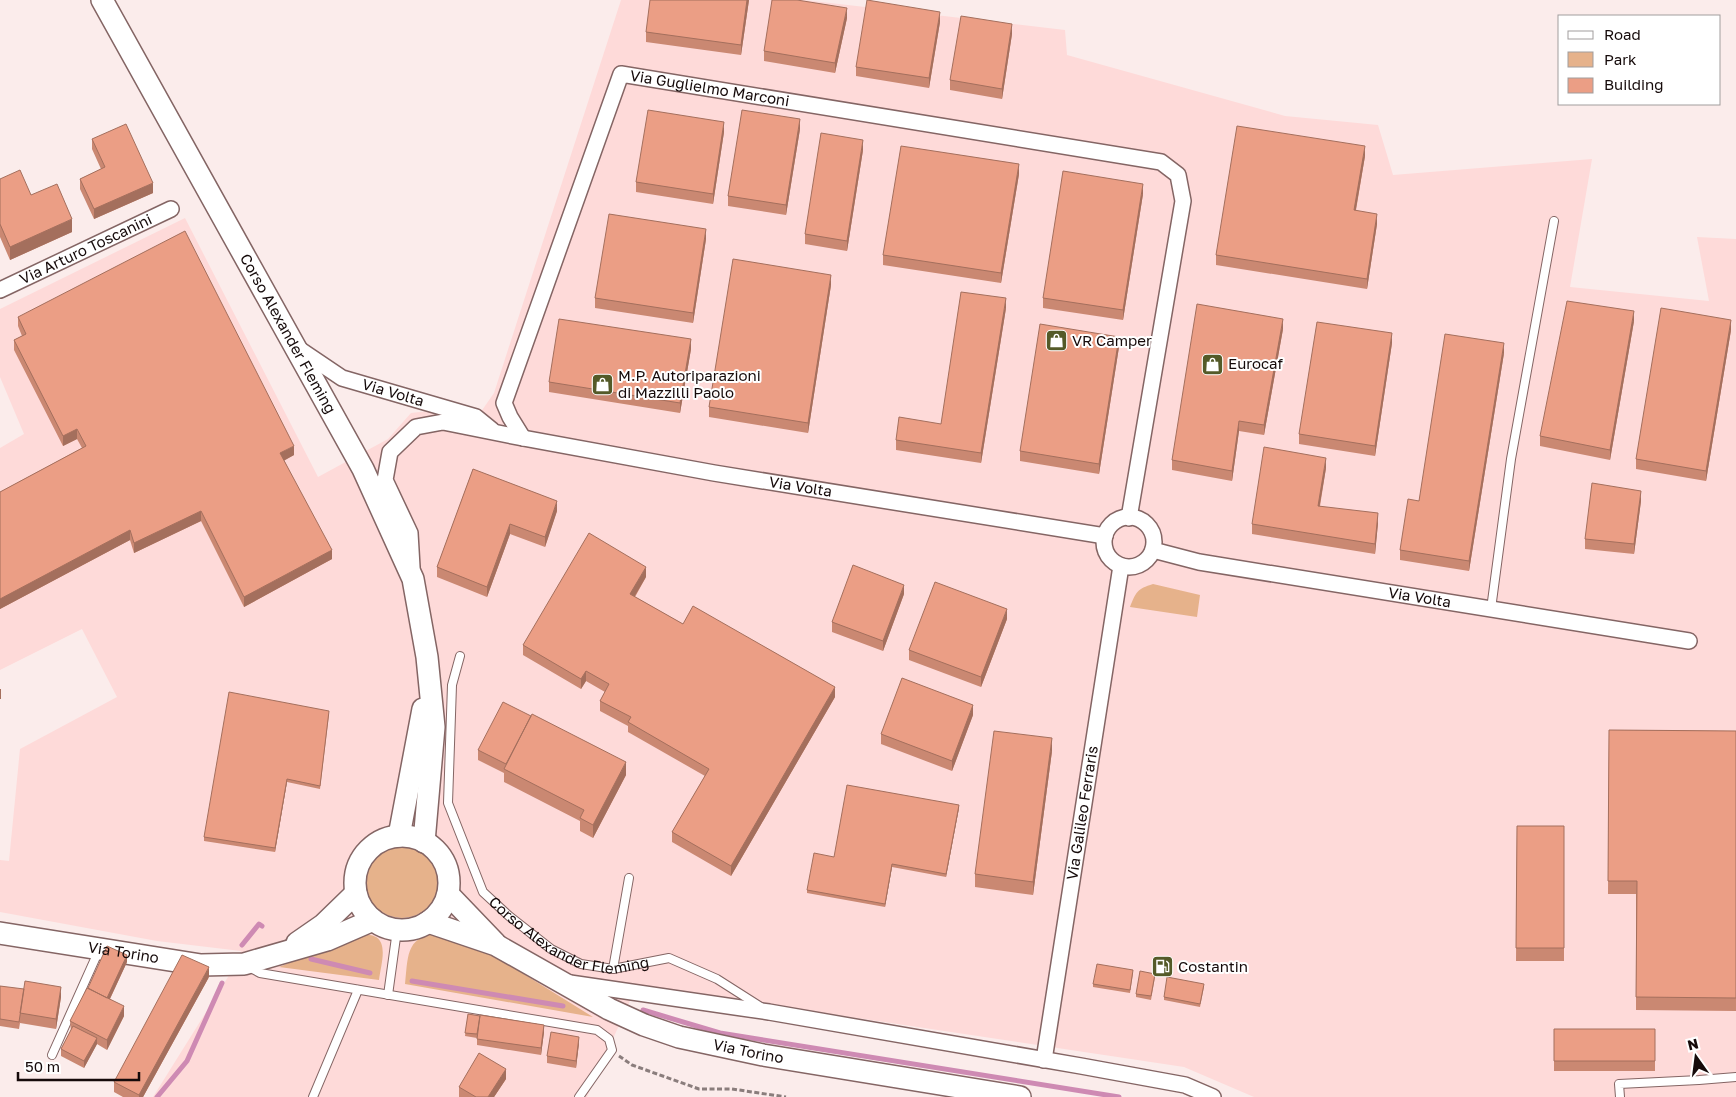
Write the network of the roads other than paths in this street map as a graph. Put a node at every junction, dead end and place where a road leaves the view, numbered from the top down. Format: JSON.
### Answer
{"nodes":[{"id":1,"x":102,"y":0,"type":"edge"},
{"id":2,"x":171,"y":209,"type":"dead end"},
{"id":3,"x":1554,"y":221,"type":"dead end"},
{"id":4,"x":0,"y":290,"type":"edge"},
{"id":5,"x":295,"y":346,"type":"junction"},
{"id":6,"x":495,"y":432,"type":"junction"},
{"id":7,"x":523,"y":438,"type":"junction"},
{"id":8,"x":1129,"y":518,"type":"junction"},
{"id":9,"x":1105,"y":536,"type":"junction"},
{"id":10,"x":1153,"y":550,"type":"junction"},
{"id":11,"x":1121,"y":566,"type":"junction"},
{"id":12,"x":413,"y":579,"type":"junction"},
{"id":13,"x":1491,"y":609,"type":"junction"},
{"id":14,"x":1689,"y":641,"type":"dead end"},
{"id":15,"x":460,"y":656,"type":"dead end"},
{"id":16,"x":429,"y":684,"type":"junction"},
{"id":17,"x":400,"y":836,"type":"junction"},
{"id":18,"x":424,"y":842,"type":"junction"},
{"id":19,"x":629,"y":878,"type":"dead end"},
{"id":20,"x":356,"y":894,"type":"junction"},
{"id":21,"x":448,"y":894,"type":"junction"},
{"id":22,"x":373,"y":920,"type":"junction"},
{"id":23,"x":428,"y":922,"type":"junction"},
{"id":24,"x":397,"y":930,"type":"junction"},
{"id":25,"x":1,"y":933,"type":"edge"},
{"id":26,"x":496,"y":945,"type":"junction"},
{"id":27,"x":100,"y":948,"type":"junction"},
{"id":28,"x":276,"y":954,"type":"junction"},
{"id":29,"x":244,"y":964,"type":"junction"},
{"id":30,"x":613,"y":969,"type":"junction"},
{"id":31,"x":560,"y":982,"type":"junction"},
{"id":32,"x":358,"y":990,"type":"junction"},
{"id":33,"x":388,"y":995,"type":"junction"},
{"id":34,"x":769,"y":1012,"type":"junction"},
{"id":35,"x":52,"y":1055,"type":"dead end"},
{"id":36,"x":1044,"y":1060,"type":"junction"},
{"id":37,"x":1736,"y":1077,"type":"edge"},
{"id":38,"x":313,"y":1097,"type":"edge"},
{"id":39,"x":579,"y":1097,"type":"edge"},
{"id":40,"x":1020,"y":1097,"type":"edge"},
{"id":41,"x":1213,"y":1097,"type":"edge"},
{"id":42,"x":1620,"y":1097,"type":"edge"}],
"edges":[{"from":1,"to":5,"type":"street","name":"Corso Alexander Fleming"},
{"from":2,"to":4,"type":"street","name":"Via Arturo Toscanini"},
{"from":3,"to":13,"type":"lane"},
{"from":5,"to":6,"type":"street","name":"Via Volta"},
{"from":5,"to":12,"type":"street","name":"Corso Alexander Fleming"},
{"from":6,"to":7,"type":"street","name":"Via Volta"},
{"from":6,"to":12,"type":"street","name":"Via Volta"},
{"from":7,"to":8,"type":"street","name":"Via Guglielmo Marconi"},
{"from":7,"to":9,"type":"street","name":"Via Volta"},
{"from":8,"to":9,"type":"street"},
{"from":8,"to":10,"type":"street"},
{"from":9,"to":11,"type":"street"},
{"from":10,"to":11,"type":"street"},
{"from":10,"to":13,"type":"street","name":"Via Volta"},
{"from":11,"to":36,"type":"street","name":"Via Galileo Ferraris"},
{"from":12,"to":16,"type":"street","name":"Corso Alexander Fleming"},
{"from":13,"to":14,"type":"street","name":"Via Volta"},
{"from":15,"to":30,"type":"lane","name":"Corso Alexander Fleming"},
{"from":16,"to":17,"type":"street","name":"Corso Alexander Fleming"},
{"from":16,"to":18,"type":"street","name":"Corso Alexander Fleming"},
{"from":17,"to":18,"type":"street"},
{"from":17,"to":20,"type":"street"},
{"from":18,"to":21,"type":"street"},
{"from":19,"to":30,"type":"lane"},
{"from":20,"to":22,"type":"street"},
{"from":20,"to":28,"type":"street","name":"Via Torino"},
{"from":21,"to":23,"type":"street"},
{"from":21,"to":26,"type":"street","name":"Via Torino"},
{"from":22,"to":24,"type":"street"},
{"from":22,"to":28,"type":"street","name":"Via Torino"},
{"from":23,"to":24,"type":"street"},
{"from":23,"to":26,"type":"street","name":"Via Torino"},
{"from":24,"to":33,"type":"lane"},
{"from":25,"to":27,"type":"street","name":"Via Torino"},
{"from":26,"to":31,"type":"street","name":"Via Torino"},
{"from":27,"to":29,"type":"street","name":"Via Torino"},
{"from":27,"to":35,"type":"lane"},
{"from":28,"to":29,"type":"street","name":"Via Torino"},
{"from":29,"to":32,"type":"lane"},
{"from":30,"to":34,"type":"lane","name":"Corso Alexander Fleming"},
{"from":31,"to":34,"type":"street"},
{"from":31,"to":40,"type":"street","name":"Via Torino"},
{"from":32,"to":33,"type":"lane"},
{"from":32,"to":38,"type":"lane"},
{"from":33,"to":39,"type":"lane"},
{"from":34,"to":36,"type":"street"},
{"from":36,"to":41,"type":"street"},
{"from":37,"to":42,"type":"lane"}]}
